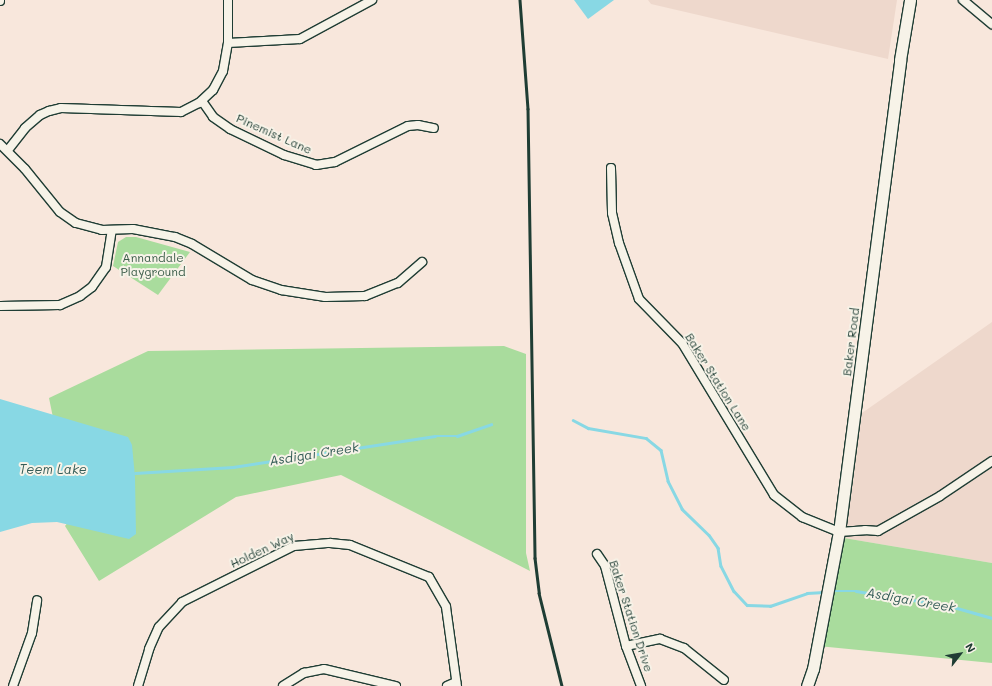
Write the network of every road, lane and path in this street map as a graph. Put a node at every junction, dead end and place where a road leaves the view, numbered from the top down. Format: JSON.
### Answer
{"nodes":[{"id":1,"x":228,"y":0,"type":"edge"},
{"id":2,"x":372,"y":0,"type":"edge"},
{"id":3,"x":910,"y":0,"type":"edge"},
{"id":4,"x":962,"y":0,"type":"edge"},
{"id":5,"x":992,"y":24,"type":"edge"},
{"id":6,"x":228,"y":43,"type":"junction"},
{"id":7,"x":202,"y":101,"type":"junction"},
{"id":8,"x":434,"y":128,"type":"dead end"},
{"id":9,"x":0,"y":144,"type":"edge"},
{"id":10,"x":8,"y":150,"type":"junction"},
{"id":11,"x":611,"y":168,"type":"dead end"},
{"id":12,"x":112,"y":231,"type":"junction"},
{"id":13,"x":422,"y":262,"type":"dead end"},
{"id":14,"x":0,"y":306,"type":"edge"},
{"id":15,"x":992,"y":460,"type":"edge"},
{"id":16,"x":838,"y":532,"type":"junction"},
{"id":17,"x":597,"y":554,"type":"dead end"},
{"id":18,"x":37,"y":600,"type":"dead end"},
{"id":19,"x":626,"y":646,"type":"junction"},
{"id":20,"x":724,"y":680,"type":"dead end"},
{"id":21,"x":457,"y":684,"type":"edge"},
{"id":22,"x":13,"y":686,"type":"edge"},
{"id":23,"x":138,"y":686,"type":"edge"},
{"id":24,"x":283,"y":686,"type":"edge"},
{"id":25,"x":396,"y":686,"type":"edge"},
{"id":26,"x":447,"y":686,"type":"edge"},
{"id":27,"x":641,"y":686,"type":"edge"},
{"id":28,"x":807,"y":686,"type":"edge"}],
"edges":[{"from":1,"to":6,"type":"street"},
{"from":2,"to":6,"type":"street"},
{"from":3,"to":16,"type":"main road","name":"Baker Road"},
{"from":4,"to":5,"type":"street"},
{"from":6,"to":7,"type":"street"},
{"from":7,"to":8,"type":"street","name":"Pinemist Lane"},
{"from":7,"to":10,"type":"street"},
{"from":9,"to":10,"type":"street"},
{"from":10,"to":12,"type":"street"},
{"from":11,"to":16,"type":"street","name":"Baker Station Lane"},
{"from":12,"to":13,"type":"street"},
{"from":12,"to":14,"type":"street"},
{"from":15,"to":16,"type":"street"},
{"from":16,"to":28,"type":"main road","name":"Baker Road"},
{"from":17,"to":19,"type":"street","name":"Baker Station Drive"},
{"from":18,"to":22,"type":"street"},
{"from":19,"to":20,"type":"street"},
{"from":19,"to":27,"type":"street","name":"Baker Station Drive"},
{"from":21,"to":23,"type":"street","name":"Holden Way"},
{"from":21,"to":26,"type":"street"},
{"from":24,"to":25,"type":"street"}]}
